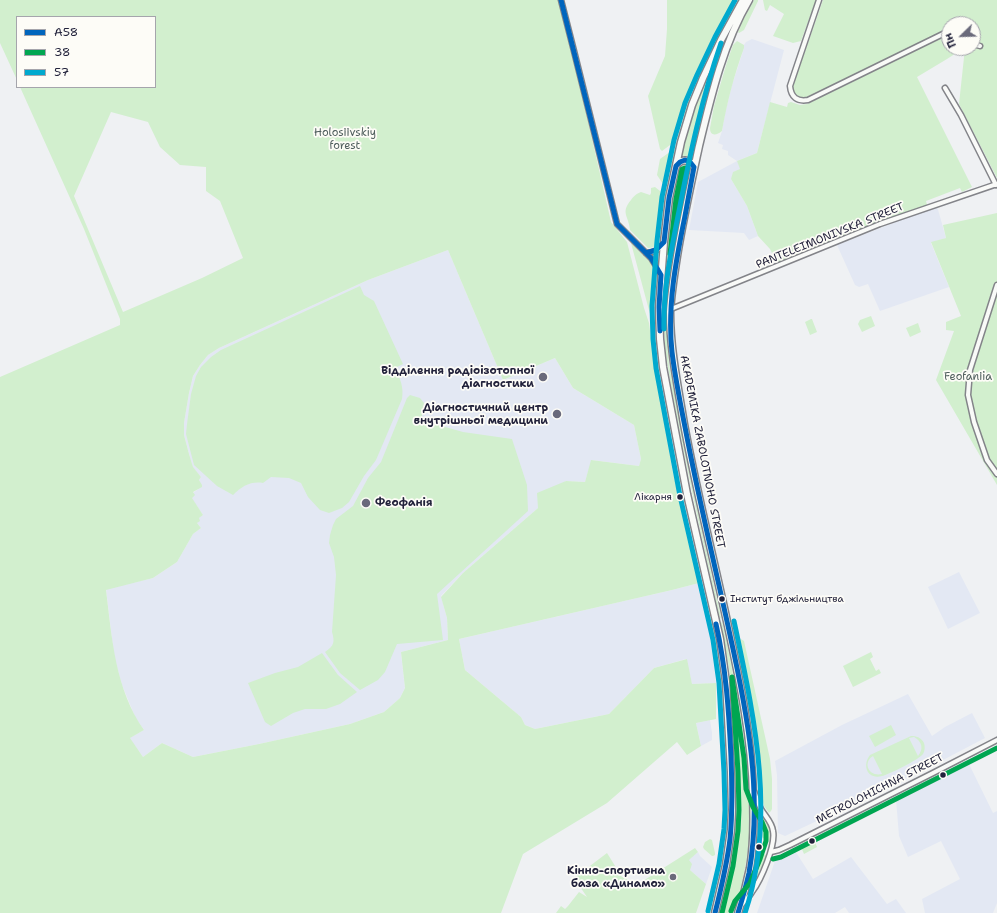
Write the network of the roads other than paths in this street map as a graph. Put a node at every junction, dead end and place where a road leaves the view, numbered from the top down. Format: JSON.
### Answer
{"nodes":[{"id":1,"x":561,"y":0,"type":"edge"},
{"id":2,"x":743,"y":0,"type":"edge"},
{"id":3,"x":749,"y":0,"type":"edge"},
{"id":4,"x":819,"y":0,"type":"edge"},
{"id":5,"x":941,"y":35,"type":"edge"},
{"id":6,"x":945,"y":88,"type":"dead end"},
{"id":7,"x":676,"y":166,"type":"junction"},
{"id":8,"x":694,"y":167,"type":"junction"},
{"id":9,"x":996,"y":184,"type":"edge"},
{"id":10,"x":664,"y":242,"type":"junction"},
{"id":11,"x":646,"y":253,"type":"junction"},
{"id":12,"x":661,"y":276,"type":"junction"},
{"id":13,"x":997,"y":285,"type":"edge"},
{"id":14,"x":670,"y":309,"type":"junction"},
{"id":15,"x":997,"y":474,"type":"edge"},
{"id":16,"x":997,"y":740,"type":"edge"},
{"id":17,"x":753,"y":788,"type":"junction"},
{"id":18,"x":771,"y":852,"type":"junction"},
{"id":19,"x":740,"y":906,"type":"junction"},
{"id":20,"x":715,"y":913,"type":"edge"},
{"id":21,"x":738,"y":913,"type":"edge"}],
"edges":[{"from":1,"to":11,"type":"street"},
{"from":2,"to":7,"type":"highway","name":"AKADEMIKA ZABOLOTNOHO STREET"},
{"from":3,"to":8,"type":"highway","name":"AKADEMIKA ZABOLOTNOHO STREET"},
{"from":4,"to":5,"type":"street"},
{"from":6,"to":9,"type":"street"},
{"from":7,"to":8,"type":"highway"},
{"from":7,"to":10,"type":"highway","name":"AKADEMIKA ZABOLOTNOHO STREET"},
{"from":8,"to":14,"type":"highway","name":"AKADEMIKA ZABOLOTNOHO STREET"},
{"from":9,"to":14,"type":"street","name":"PANTELEIMONIVSKA STREET"},
{"from":10,"to":11,"type":"street"},
{"from":10,"to":12,"type":"highway","name":"AKADEMIKA ZABOLOTNOHO STREET"},
{"from":11,"to":12,"type":"street"},
{"from":12,"to":20,"type":"highway","name":"AKADEMIKA ZABOLOTNOHO STREET"},
{"from":13,"to":15,"type":"street"},
{"from":14,"to":17,"type":"highway","name":"AKADEMIKA ZABOLOTNOHO STREET"},
{"from":16,"to":18,"type":"street","name":"METROLOHICHNA STREET"},
{"from":17,"to":18,"type":"street"},
{"from":17,"to":19,"type":"highway","name":"AKADEMIKA ZABOLOTNOHO STREET"},
{"from":18,"to":19,"type":"street"},
{"from":19,"to":21,"type":"highway","name":"AKADEMIKA ZABOLOTNOHO STREET"}]}
